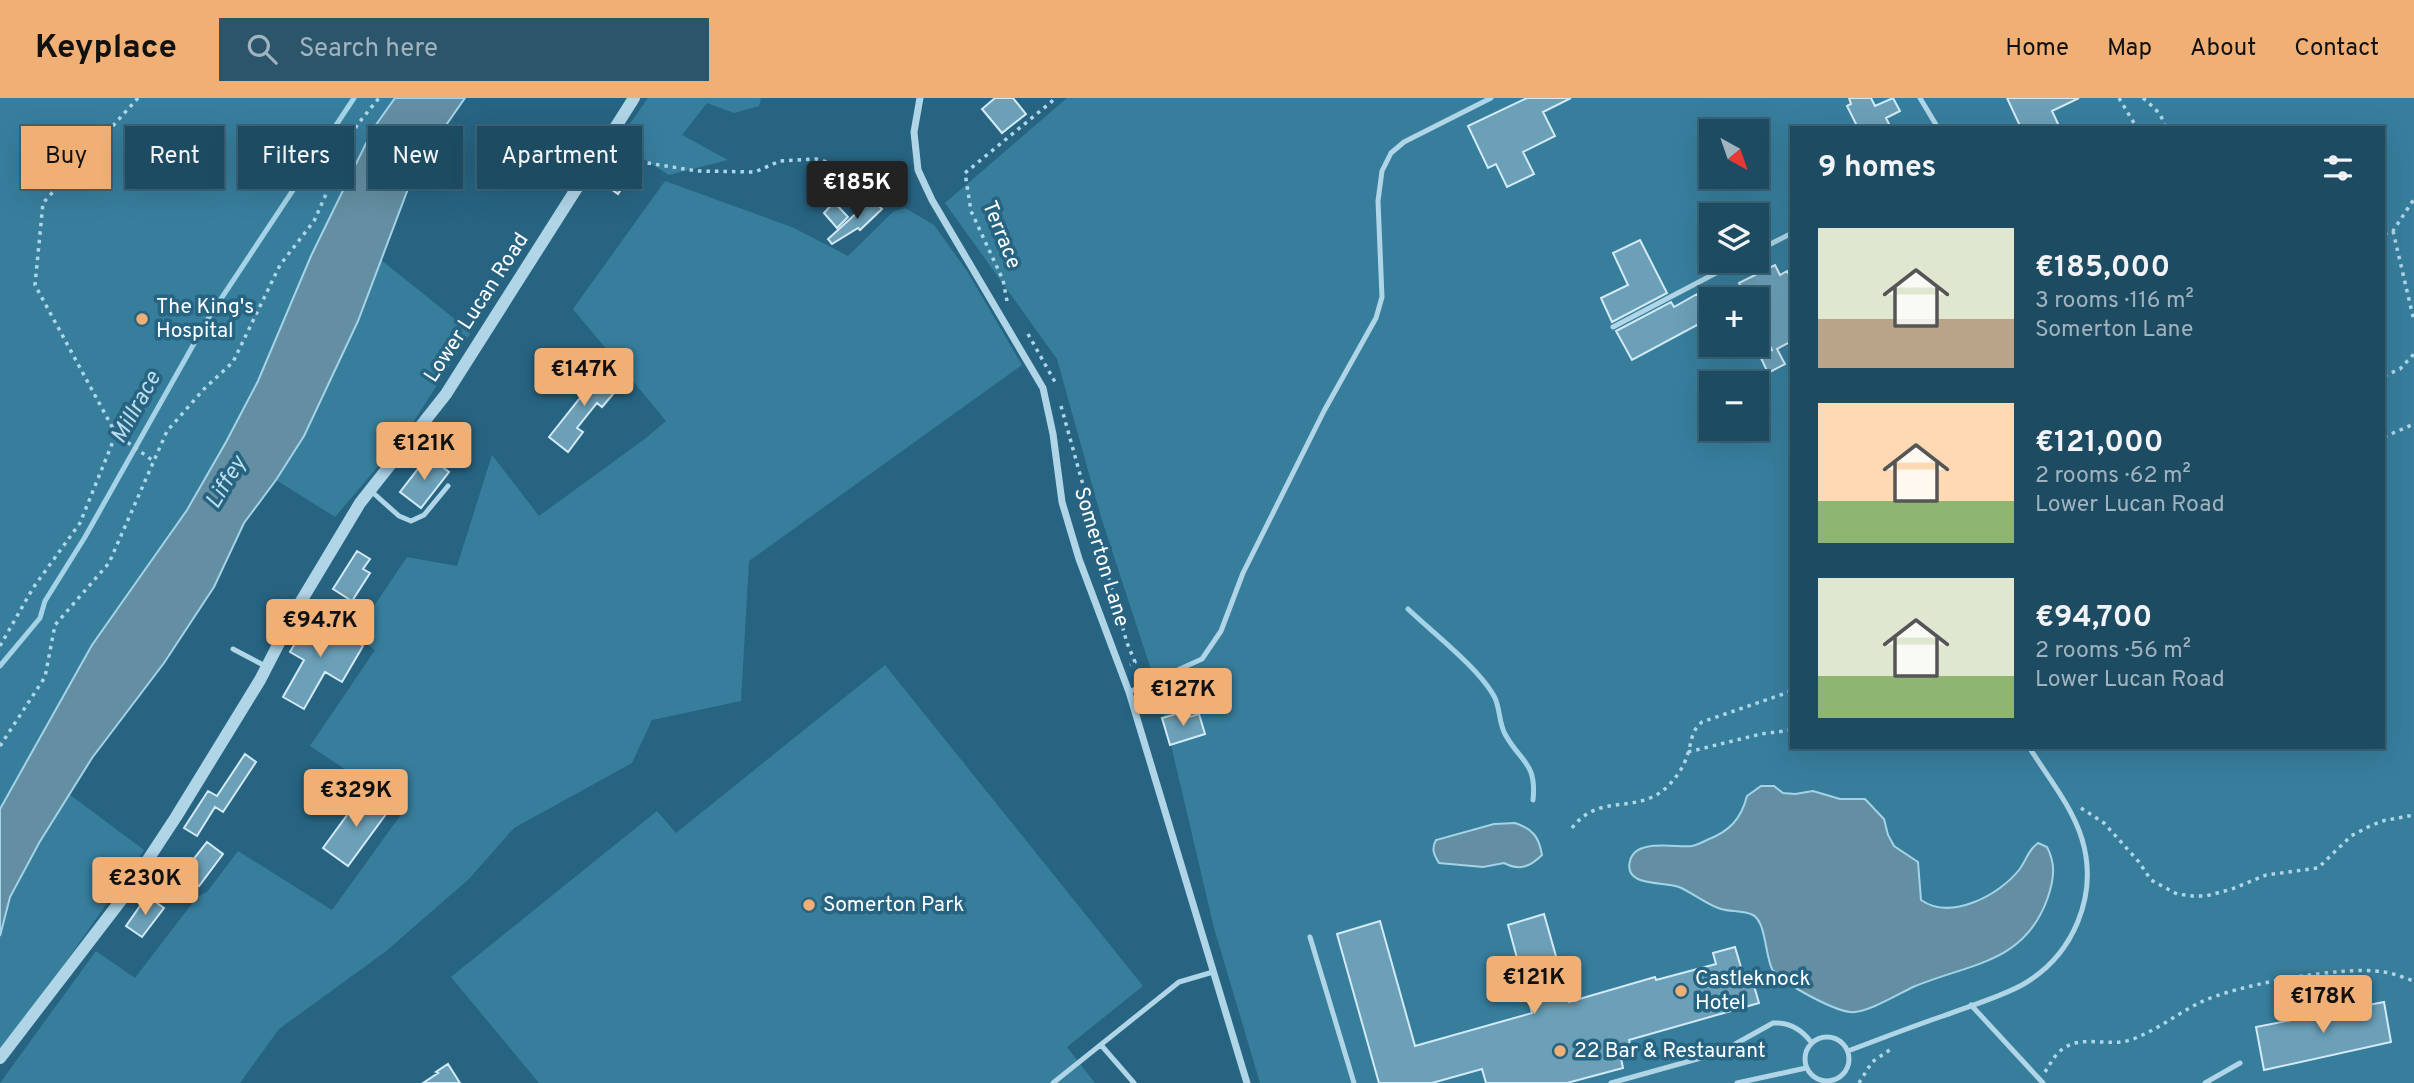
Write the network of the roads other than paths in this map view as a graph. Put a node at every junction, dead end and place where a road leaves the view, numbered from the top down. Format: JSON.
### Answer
{"nodes":[{"id":1,"x":634,"y":98,"type":"edge"},
{"id":2,"x":920,"y":98,"type":"edge"},
{"id":3,"x":1490,"y":98,"type":"edge"},
{"id":4,"x":1920,"y":98,"type":"edge"},
{"id":5,"x":1937,"y":126,"type":"edge"},
{"id":6,"x":1790,"y":234,"type":"edge"},
{"id":7,"x":1769,"y":245,"type":"edge"},
{"id":8,"x":1716,"y":273,"type":"edge"},
{"id":9,"x":1613,"y":327,"type":"dead end"},
{"id":10,"x":448,"y":486,"type":"dead end"},
{"id":11,"x":370,"y":490,"type":"junction"},
{"id":12,"x":233,"y":649,"type":"dead end"},
{"id":13,"x":267,"y":667,"type":"junction"},
{"id":14,"x":1129,"y":692,"type":"junction"},
{"id":15,"x":2030,"y":749,"type":"edge"},
{"id":16,"x":1310,"y":937,"type":"dead end"},
{"id":17,"x":1213,"y":972,"type":"junction"},
{"id":18,"x":1972,"y":1005,"type":"junction"},
{"id":19,"x":1811,"y":1042,"type":"junction"},
{"id":20,"x":1101,"y":1045,"type":"junction"},
{"id":21,"x":1848,"y":1051,"type":"junction"},
{"id":22,"x":0,"y":1058,"type":"edge"},
{"id":23,"x":2241,"y":1063,"type":"dead end"},
{"id":24,"x":1806,"y":1068,"type":"junction"},
{"id":25,"x":2041,"y":1081,"type":"edge"},
{"id":26,"x":1834,"y":1082,"type":"edge"},
{"id":27,"x":1053,"y":1083,"type":"edge"},
{"id":28,"x":1134,"y":1083,"type":"edge"},
{"id":29,"x":1247,"y":1083,"type":"edge"},
{"id":30,"x":1354,"y":1083,"type":"edge"},
{"id":31,"x":1613,"y":1083,"type":"edge"},
{"id":32,"x":1737,"y":1083,"type":"edge"},
{"id":33,"x":2205,"y":1083,"type":"edge"}],
"edges":[{"from":1,"to":11,"type":"street","name":"Lower Lucan Road"},
{"from":2,"to":14,"type":"street","name":"Somerton Lane"},
{"from":3,"to":14,"type":"lane"},
{"from":4,"to":5,"type":"lane"},
{"from":6,"to":7,"type":"lane"},
{"from":8,"to":9,"type":"lane"},
{"from":10,"to":11,"type":"lane"},
{"from":11,"to":13,"type":"street","name":"Lower Lucan Road"},
{"from":12,"to":13,"type":"lane"},
{"from":13,"to":22,"type":"street","name":"Lower Lucan Road"},
{"from":14,"to":17,"type":"street","name":"Somerton Lane"},
{"from":15,"to":18,"type":"lane"},
{"from":16,"to":30,"type":"lane"},
{"from":17,"to":20,"type":"lane"},
{"from":17,"to":29,"type":"street","name":"Somerton Lane"},
{"from":18,"to":21,"type":"lane"},
{"from":18,"to":25,"type":"lane"},
{"from":19,"to":21,"type":"lane"},
{"from":19,"to":24,"type":"lane"},
{"from":19,"to":31,"type":"lane"},
{"from":20,"to":27,"type":"lane"},
{"from":20,"to":28,"type":"lane"},
{"from":21,"to":26,"type":"lane"},
{"from":23,"to":33,"type":"lane"},
{"from":24,"to":26,"type":"lane"},
{"from":24,"to":32,"type":"lane"}]}
